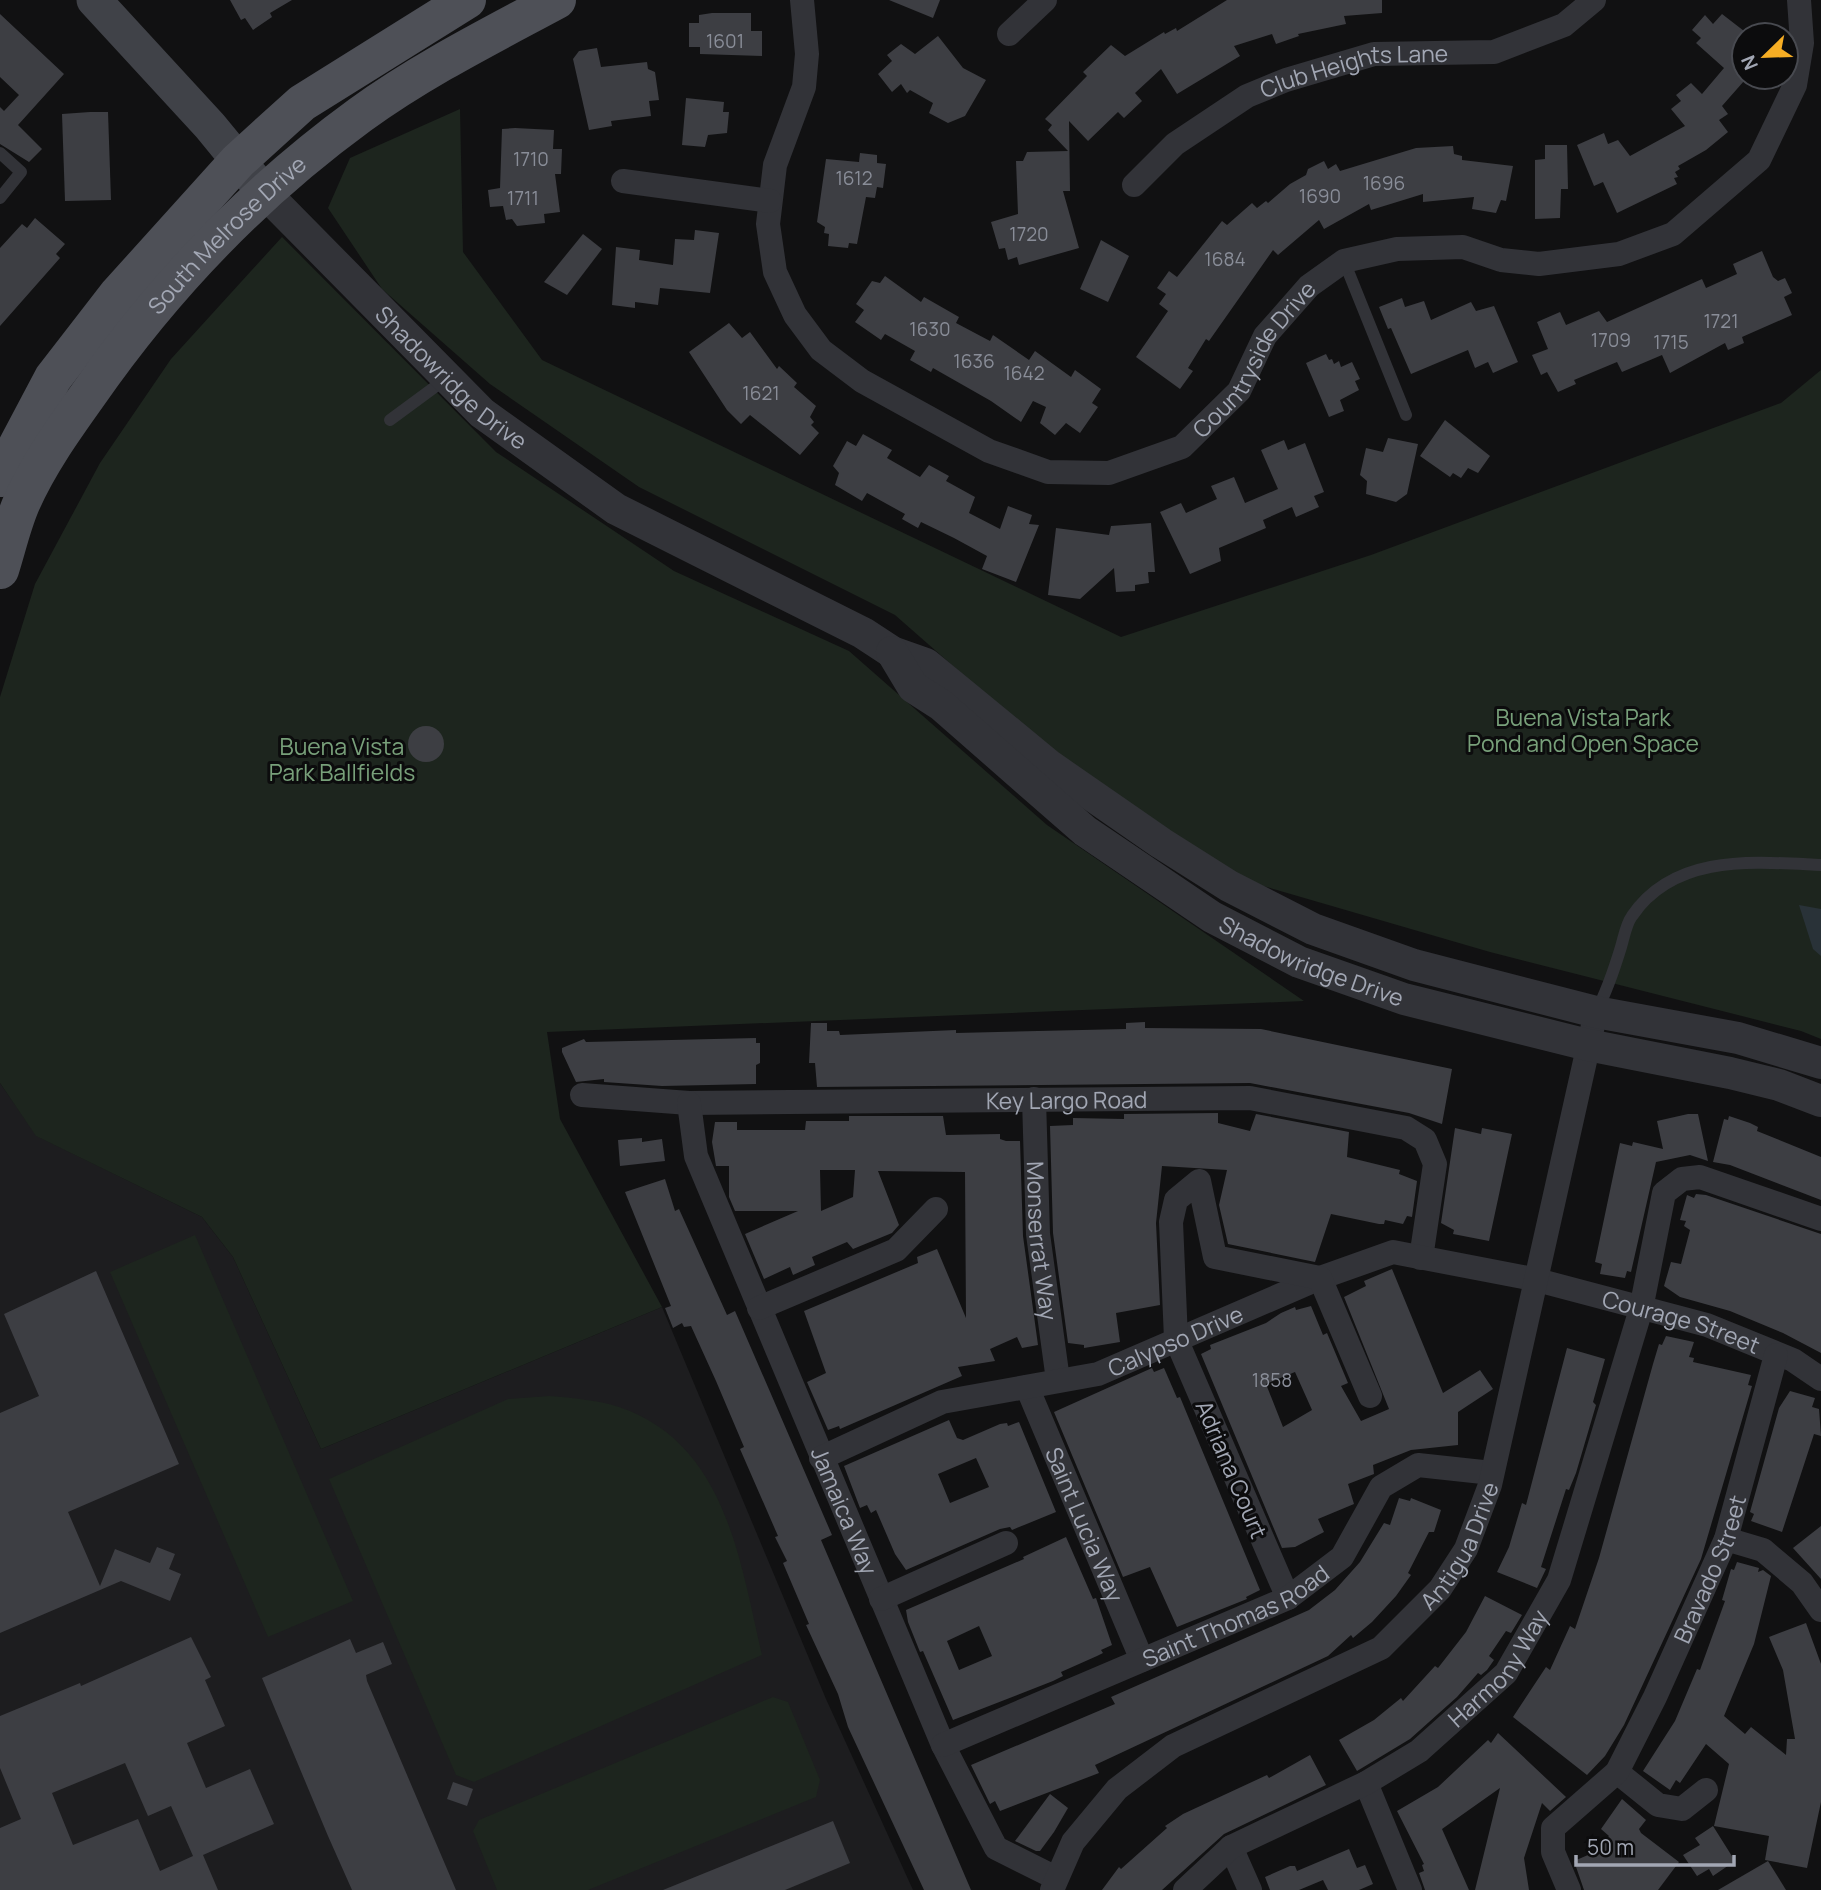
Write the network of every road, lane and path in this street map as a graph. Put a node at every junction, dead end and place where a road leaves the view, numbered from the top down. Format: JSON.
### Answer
{"nodes":[{"id":1,"x":94,"y":0,"type":"edge"},
{"id":2,"x":467,"y":0,"type":"edge"},
{"id":3,"x":558,"y":0,"type":"edge"},
{"id":4,"x":802,"y":0,"type":"edge"},
{"id":5,"x":1045,"y":0,"type":"edge"},
{"id":6,"x":1594,"y":0,"type":"edge"},
{"id":7,"x":1799,"y":0,"type":"edge"},
{"id":8,"x":1009,"y":34,"type":"dead end"},
{"id":9,"x":0,"y":153,"type":"edge"},
{"id":10,"x":238,"y":161,"type":"junction"},
{"id":11,"x":623,"y":181,"type":"dead end"},
{"id":12,"x":1134,"y":185,"type":"dead end"},
{"id":13,"x":264,"y":192,"type":"junction"},
{"id":14,"x":0,"y":198,"type":"edge"},
{"id":15,"x":770,"y":201,"type":"junction"},
{"id":16,"x":1344,"y":261,"type":"junction"},
{"id":17,"x":447,"y":378,"type":"junction"},
{"id":18,"x":1406,"y":415,"type":"dead end"},
{"id":19,"x":390,"y":420,"type":"dead end"},
{"id":20,"x":0,"y":478,"type":"edge"},
{"id":21,"x":0,"y":570,"type":"edge"},
{"id":22,"x":892,"y":652,"type":"junction"},
{"id":23,"x":1821,"y":865,"type":"edge"},
{"id":24,"x":1596,"y":1012,"type":"junction"},
{"id":25,"x":1588,"y":1045,"type":"junction"},
{"id":26,"x":1821,"y":1063,"type":"edge"},
{"id":27,"x":582,"y":1096,"type":"dead end"},
{"id":28,"x":1034,"y":1099,"type":"junction"},
{"id":29,"x":1821,"y":1101,"type":"edge"},
{"id":30,"x":689,"y":1103,"type":"junction"},
{"id":31,"x":936,"y":1209,"type":"dead end"},
{"id":32,"x":1821,"y":1219,"type":"edge"},
{"id":33,"x":1421,"y":1258,"type":"junction"},
{"id":34,"x":1320,"y":1278,"type":"junction"},
{"id":35,"x":1533,"y":1279,"type":"junction"},
{"id":36,"x":760,"y":1308,"type":"junction"},
{"id":37,"x":1641,"y":1309,"type":"junction"},
{"id":38,"x":1176,"y":1339,"type":"junction"},
{"id":39,"x":1776,"y":1355,"type":"junction"},
{"id":40,"x":1821,"y":1379,"type":"edge"},
{"id":41,"x":1058,"y":1380,"type":"junction"},
{"id":42,"x":1027,"y":1387,"type":"junction"},
{"id":43,"x":1370,"y":1396,"type":"dead end"},
{"id":44,"x":821,"y":1458,"type":"junction"},
{"id":45,"x":1492,"y":1473,"type":"junction"},
{"id":46,"x":1726,"y":1539,"type":"junction"},
{"id":47,"x":1006,"y":1543,"type":"dead end"},
{"id":48,"x":1287,"y":1598,"type":"junction"},
{"id":49,"x":881,"y":1599,"type":"junction"},
{"id":50,"x":1821,"y":1610,"type":"edge"},
{"id":51,"x":1142,"y":1660,"type":"junction"},
{"id":52,"x":943,"y":1745,"type":"junction"},
{"id":53,"x":1617,"y":1772,"type":"junction"},
{"id":54,"x":1366,"y":1783,"type":"junction"},
{"id":55,"x":1706,"y":1790,"type":"dead end"},
{"id":56,"x":1231,"y":1847,"type":"junction"},
{"id":57,"x":1054,"y":1884,"type":"edge"},
{"id":58,"x":1185,"y":1890,"type":"edge"},
{"id":59,"x":1250,"y":1890,"type":"edge"},
{"id":60,"x":1410,"y":1890,"type":"edge"},
{"id":61,"x":1569,"y":1890,"type":"edge"}],
"edges":[{"from":1,"to":10,"type":"main road","name":"Shadowridge Drive"},
{"from":2,"to":10,"type":"main road","name":"South Melrose Drive"},
{"from":3,"to":13,"type":"main road","name":"South Melrose Drive"},
{"from":4,"to":15,"type":"street","name":"Countryside Drive"},
{"from":5,"to":8,"type":"street"},
{"from":6,"to":12,"type":"street","name":"Club Heights Lane"},
{"from":7,"to":16,"type":"street","name":"Countryside Drive"},
{"from":9,"to":14,"type":"lane"},
{"from":10,"to":13,"type":"main road","name":"Shadowridge Drive"},
{"from":10,"to":20,"type":"main road","name":"South Melrose Drive"},
{"from":11,"to":15,"type":"street"},
{"from":13,"to":17,"type":"street","name":"Shadowridge Drive"},
{"from":13,"to":21,"type":"main road","name":"South Melrose Drive"},
{"from":15,"to":16,"type":"street","name":"Countryside Drive"},
{"from":16,"to":18,"type":"lane"},
{"from":17,"to":19,"type":"lane"},
{"from":17,"to":22,"type":"street","name":"Shadowridge Drive"},
{"from":22,"to":24,"type":"street","name":"Shadowridge Drive"},
{"from":22,"to":25,"type":"street","name":"Shadowridge Drive"},
{"from":23,"to":24,"type":"lane"},
{"from":24,"to":25,"type":"street","name":"Antigua Drive"},
{"from":24,"to":26,"type":"street","name":"Shadowridge Drive"},
{"from":25,"to":29,"type":"street","name":"Shadowridge Drive"},
{"from":25,"to":35,"type":"street","name":"Antigua Drive"},
{"from":27,"to":30,"type":"street","name":"Key Largo Road"},
{"from":28,"to":30,"type":"street","name":"Key Largo Road"},
{"from":28,"to":33,"type":"street","name":"Key Largo Road"},
{"from":28,"to":41,"type":"street","name":"Monserrat Way"},
{"from":30,"to":36,"type":"street","name":"Jamaica Way"},
{"from":31,"to":36,"type":"street"},
{"from":32,"to":37,"type":"street","name":"Harmony Way"},
{"from":33,"to":34,"type":"street","name":"Calypso Drive"},
{"from":33,"to":35,"type":"street","name":"Calypso Drive"},
{"from":34,"to":38,"type":"street","name":"Calypso Drive"},
{"from":34,"to":38,"type":"street"},
{"from":34,"to":43,"type":"street"},
{"from":35,"to":37,"type":"street","name":"Courage Street"},
{"from":35,"to":45,"type":"street","name":"Antigua Drive"},
{"from":36,"to":44,"type":"street","name":"Jamaica Way"},
{"from":37,"to":39,"type":"street","name":"Courage Street"},
{"from":37,"to":54,"type":"street","name":"Harmony Way"},
{"from":38,"to":41,"type":"street","name":"Calypso Drive"},
{"from":38,"to":48,"type":"street","name":"Adriana Court"},
{"from":39,"to":40,"type":"street","name":"Courage Street"},
{"from":39,"to":46,"type":"street","name":"Bravado Street"},
{"from":41,"to":42,"type":"street","name":"Calypso Drive"},
{"from":42,"to":44,"type":"street","name":"Calypso Drive"},
{"from":42,"to":51,"type":"street","name":"Saint Lucia Way"},
{"from":44,"to":49,"type":"street","name":"Jamaica Way"},
{"from":45,"to":48,"type":"street","name":"Saint Thomas Road"},
{"from":45,"to":57,"type":"street","name":"Antigua Drive"},
{"from":46,"to":50,"type":"street"},
{"from":46,"to":53,"type":"street","name":"Bravado Street"},
{"from":47,"to":49,"type":"street"},
{"from":48,"to":51,"type":"street","name":"Saint Thomas Road"},
{"from":49,"to":52,"type":"street","name":"Jamaica Way"},
{"from":51,"to":52,"type":"street","name":"Saint Thomas Road"},
{"from":52,"to":57,"type":"street","name":"Jamaica Way"},
{"from":53,"to":55,"type":"street"},
{"from":53,"to":61,"type":"street","name":"Bravado Street"},
{"from":54,"to":56,"type":"street","name":"Harmony Way"},
{"from":54,"to":60,"type":"street"},
{"from":56,"to":58,"type":"street","name":"Harmony Way"},
{"from":56,"to":59,"type":"street"}]}
